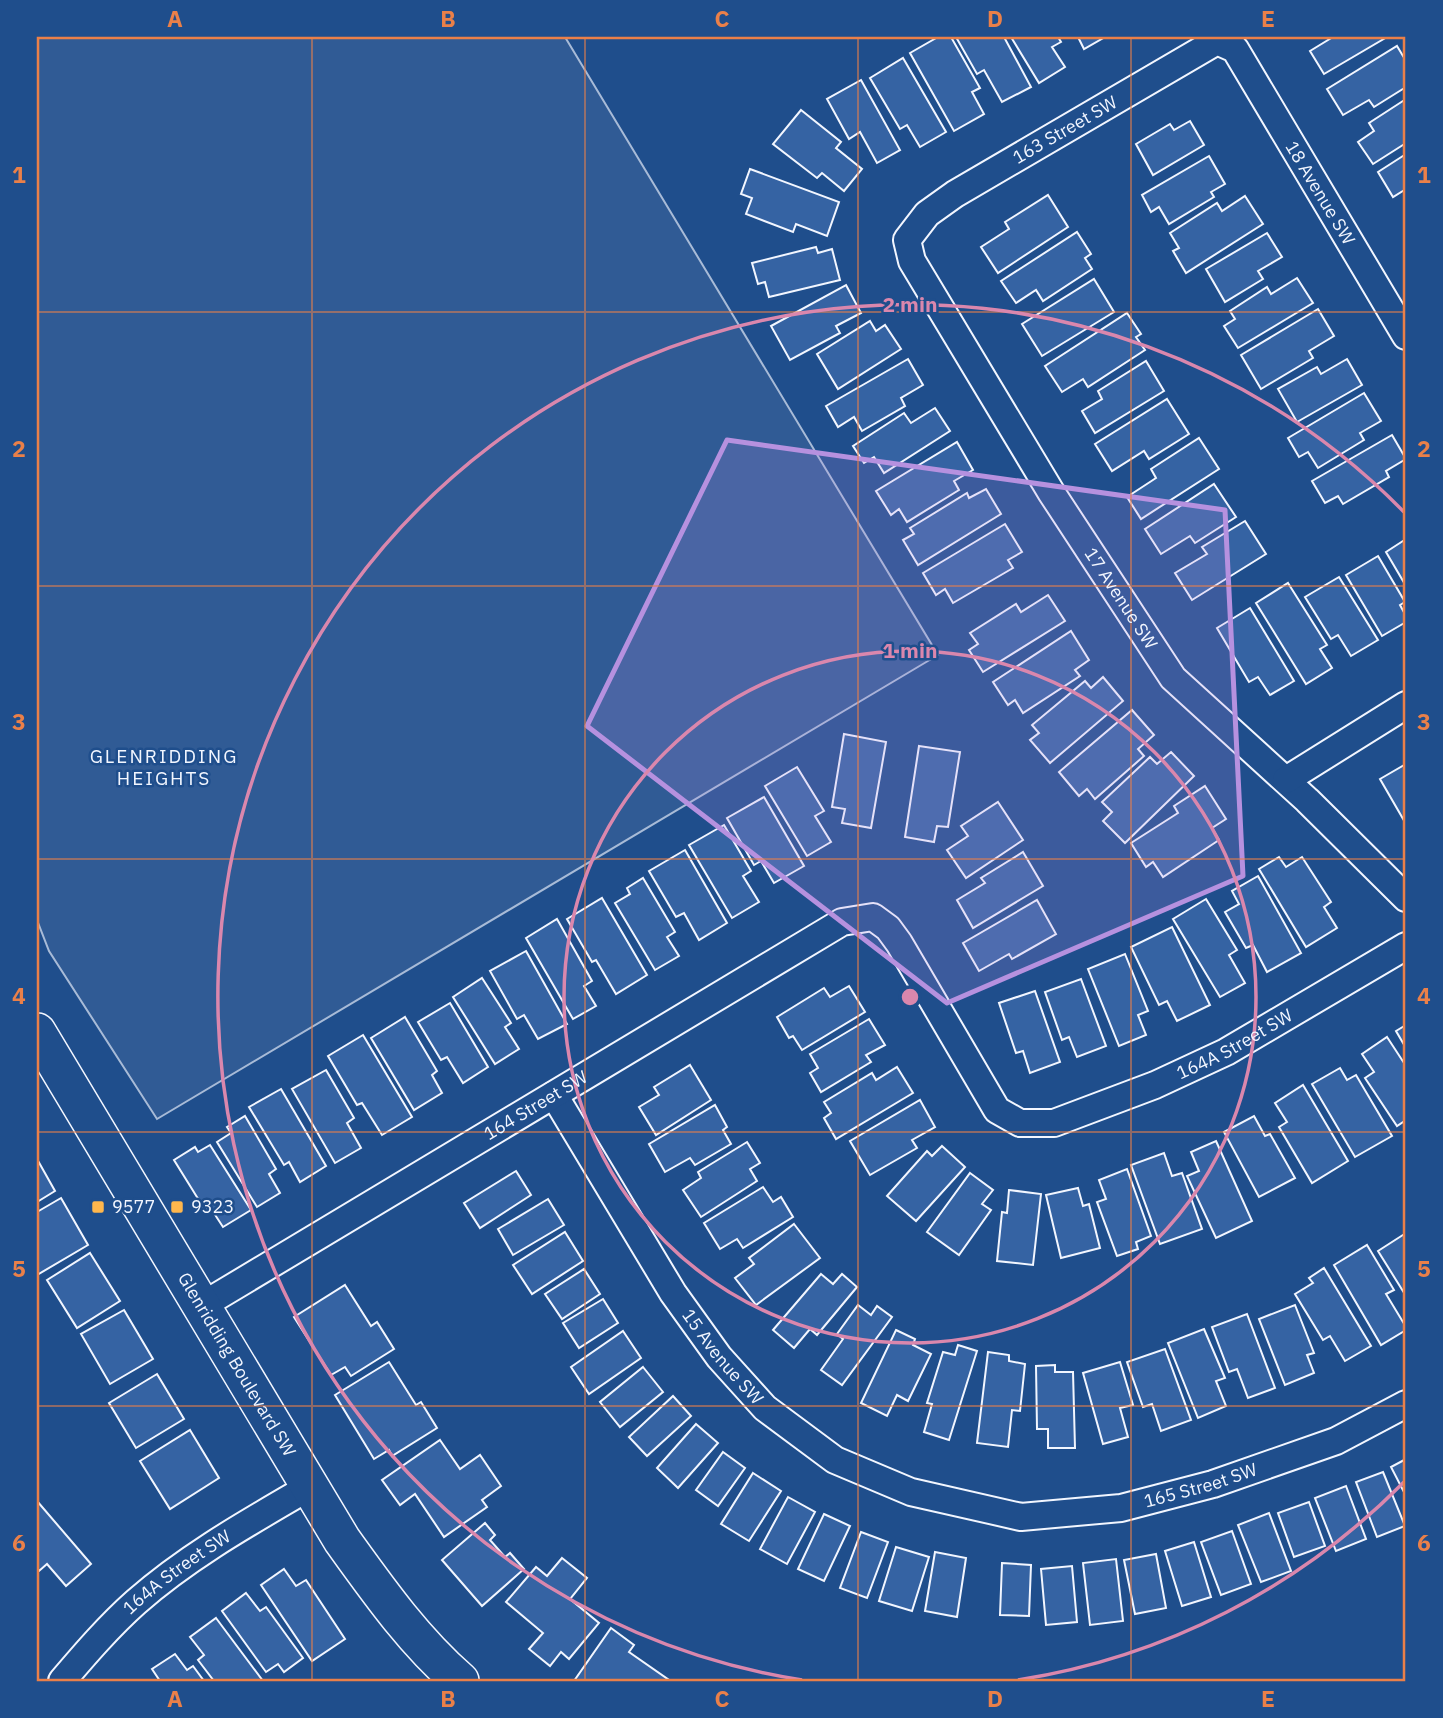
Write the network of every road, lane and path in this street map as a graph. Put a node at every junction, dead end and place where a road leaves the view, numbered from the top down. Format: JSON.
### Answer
{"nodes":[{"id":1,"x":1235,"y":49,"type":"joint"},
{"id":2,"x":907,"y":240,"type":"joint"},
{"id":3,"x":1406,"y":337,"type":"edge"},
{"id":4,"x":1406,"y":705,"type":"edge"},
{"id":5,"x":1286,"y":780,"type":"junction"},
{"id":6,"x":1406,"y":898,"type":"edge"},
{"id":7,"x":1406,"y":946,"type":"edge"},
{"id":8,"x":37,"y":1032,"type":"edge"},
{"id":9,"x":554,"y":1094,"type":"junction"},
{"id":10,"x":1054,"y":1123,"type":"joint"},
{"id":11,"x":203,"y":1305,"type":"junction"},
{"id":12,"x":1406,"y":1404,"type":"edge"},
{"id":13,"x":310,"y":1486,"type":"junction"},
{"id":14,"x":983,"y":1509,"type":"joint"},
{"id":15,"x":436,"y":1674,"type":"edge"},
{"id":16,"x":62,"y":1681,"type":"edge"}],
"edges":[{"from":1,"to":2,"type":"street","name":"163 Street SW"},
{"from":1,"to":3,"type":"street","name":"18 Avenue SW"},
{"from":2,"to":5,"type":"street","name":"17 Avenue SW"},
{"from":4,"to":5,"type":"street"},
{"from":5,"to":6,"type":"street","name":"17 Avenue SW"},
{"from":7,"to":10,"type":"street","name":"164A Street SW"},
{"from":8,"to":11,"type":"street","name":"Glenridding Boulevard SW"},
{"from":9,"to":10,"type":"street","name":"164 Street SW"},
{"from":9,"to":11,"type":"street","name":"164 Street SW"},
{"from":9,"to":14,"type":"street","name":"15 Avenue SW"},
{"from":11,"to":13,"type":"street","name":"Glenridding Boulevard SW"},
{"from":12,"to":14,"type":"street","name":"165 Street SW"},
{"from":13,"to":15,"type":"street","name":"Glenridding Boulevard SW"},
{"from":13,"to":16,"type":"street","name":"164A Street SW"}]}
